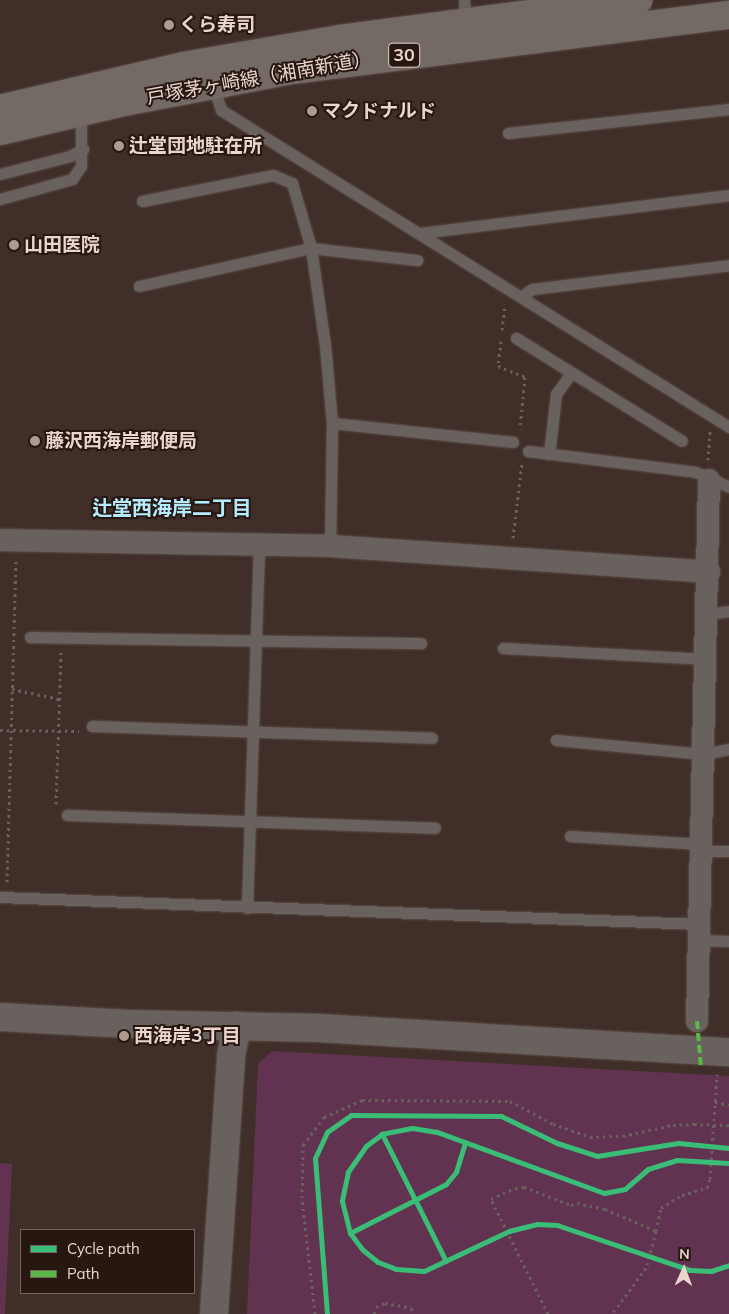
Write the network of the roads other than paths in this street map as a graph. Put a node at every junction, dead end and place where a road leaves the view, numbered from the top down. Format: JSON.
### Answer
{"nodes":[{"id":1,"x":626,"y":1,"type":"edge"},
{"id":2,"x":464,"y":11,"type":"edge"},
{"id":3,"x":729,"y":15,"type":"edge"},
{"id":4,"x":212,"y":84,"type":"junction"},
{"id":5,"x":0,"y":109,"type":"edge"},
{"id":6,"x":729,"y":109,"type":"edge"},
{"id":7,"x":81,"y":112,"type":"junction"},
{"id":8,"x":0,"y":131,"type":"edge"},
{"id":9,"x":508,"y":133,"type":"dead end"},
{"id":10,"x":83,"y":149,"type":"junction"},
{"id":11,"x":0,"y":174,"type":"edge"},
{"id":12,"x":729,"y":195,"type":"edge"},
{"id":13,"x":0,"y":199,"type":"edge"},
{"id":14,"x":142,"y":201,"type":"dead end"},
{"id":15,"x":420,"y":233,"type":"junction"},
{"id":16,"x":311,"y":248,"type":"junction"},
{"id":17,"x":417,"y":260,"type":"dead end"},
{"id":18,"x":729,"y":265,"type":"edge"},
{"id":19,"x":139,"y":286,"type":"dead end"},
{"id":20,"x":526,"y":293,"type":"dead end"},
{"id":21,"x":516,"y":338,"type":"dead end"},
{"id":22,"x":572,"y":372,"type":"junction"},
{"id":23,"x":332,"y":423,"type":"junction"},
{"id":24,"x":729,"y":428,"type":"edge"},
{"id":25,"x":516,"y":440,"type":"road end"},
{"id":26,"x":682,"y":441,"type":"dead end"},
{"id":27,"x":525,"y":452,"type":"road end"},
{"id":28,"x":549,"y":454,"type":"junction"},
{"id":29,"x":719,"y":484,"type":"edge"},
{"id":30,"x":8,"y":540,"type":"edge"},
{"id":31,"x":259,"y":543,"type":"junction"},
{"id":32,"x":330,"y":546,"type":"junction"},
{"id":33,"x":709,"y":572,"type":"junction"},
{"id":34,"x":718,"y":612,"type":"edge"},
{"id":35,"x":30,"y":637,"type":"dead end"},
{"id":36,"x":256,"y":639,"type":"junction"},
{"id":37,"x":421,"y":643,"type":"dead end"},
{"id":38,"x":503,"y":648,"type":"dead end"},
{"id":39,"x":707,"y":659,"type":"junction"},
{"id":40,"x":92,"y":726,"type":"road end"},
{"id":41,"x":252,"y":730,"type":"junction"},
{"id":42,"x":432,"y":738,"type":"dead end"},
{"id":43,"x":556,"y":740,"type":"dead end"},
{"id":44,"x":729,"y":749,"type":"edge"},
{"id":45,"x":703,"y":754,"type":"junction"},
{"id":46,"x":67,"y":815,"type":"road end"},
{"id":47,"x":251,"y":819,"type":"junction"},
{"id":48,"x":435,"y":828,"type":"dead end"},
{"id":49,"x":570,"y":836,"type":"dead end"},
{"id":50,"x":702,"y":847,"type":"junction"},
{"id":51,"x":729,"y":851,"type":"edge"},
{"id":52,"x":3,"y":898,"type":"edge"},
{"id":53,"x":247,"y":908,"type":"junction"},
{"id":54,"x":699,"y":932,"type":"junction"},
{"id":55,"x":729,"y":941,"type":"edge"},
{"id":56,"x":0,"y":1017,"type":"edge"},
{"id":57,"x":697,"y":1021,"type":"dead end"},
{"id":58,"x":237,"y":1026,"type":"junction"},
{"id":59,"x":723,"y":1060,"type":"edge"},
{"id":60,"x":214,"y":1314,"type":"edge"}],
"edges":[{"from":1,"to":2,"type":"main road","name":"戸塚茅ヶ崎線（湘南新道）","number":"30"},
{"from":2,"to":5,"type":"main road","name":"戸塚茅ヶ崎線（湘南新道）","number":"30"},
{"from":3,"to":4,"type":"main road","name":"戸塚茅ヶ崎線（湘南新道）","number":"30"},
{"from":4,"to":7,"type":"main road","name":"戸塚茅ヶ崎線（湘南新道）","number":"30"},
{"from":4,"to":15,"type":"lane"},
{"from":6,"to":9,"type":"lane"},
{"from":7,"to":8,"type":"main road","name":"戸塚茅ヶ崎線（湘南新道）","number":"30"},
{"from":7,"to":10,"type":"lane"},
{"from":10,"to":11,"type":"lane"},
{"from":10,"to":13,"type":"lane"},
{"from":12,"to":15,"type":"lane"},
{"from":14,"to":16,"type":"lane"},
{"from":15,"to":24,"type":"lane"},
{"from":16,"to":17,"type":"lane"},
{"from":16,"to":19,"type":"lane"},
{"from":16,"to":23,"type":"lane"},
{"from":18,"to":20,"type":"lane"},
{"from":21,"to":22,"type":"lane"},
{"from":22,"to":26,"type":"lane"},
{"from":22,"to":28,"type":"lane"},
{"from":23,"to":25,"type":"lane"},
{"from":23,"to":32,"type":"lane"},
{"from":27,"to":28,"type":"lane"},
{"from":28,"to":29,"type":"lane"},
{"from":29,"to":33,"type":"street"},
{"from":30,"to":31,"type":"street"},
{"from":31,"to":32,"type":"street"},
{"from":31,"to":36,"type":"lane"},
{"from":32,"to":33,"type":"street"},
{"from":33,"to":34,"type":"street"},
{"from":34,"to":39,"type":"street"},
{"from":35,"to":36,"type":"lane"},
{"from":36,"to":37,"type":"lane"},
{"from":36,"to":41,"type":"lane"},
{"from":38,"to":39,"type":"lane"},
{"from":39,"to":45,"type":"street"},
{"from":40,"to":41,"type":"lane"},
{"from":41,"to":42,"type":"lane"},
{"from":41,"to":47,"type":"lane"},
{"from":43,"to":45,"type":"lane"},
{"from":44,"to":45,"type":"lane"},
{"from":45,"to":50,"type":"street"},
{"from":46,"to":47,"type":"lane"},
{"from":47,"to":48,"type":"lane"},
{"from":47,"to":53,"type":"lane"},
{"from":49,"to":50,"type":"lane"},
{"from":50,"to":51,"type":"lane"},
{"from":50,"to":54,"type":"street"},
{"from":52,"to":53,"type":"lane"},
{"from":53,"to":54,"type":"lane"},
{"from":54,"to":55,"type":"lane"},
{"from":54,"to":57,"type":"street"},
{"from":56,"to":58,"type":"street"},
{"from":58,"to":59,"type":"street"},
{"from":58,"to":60,"type":"street"}]}
